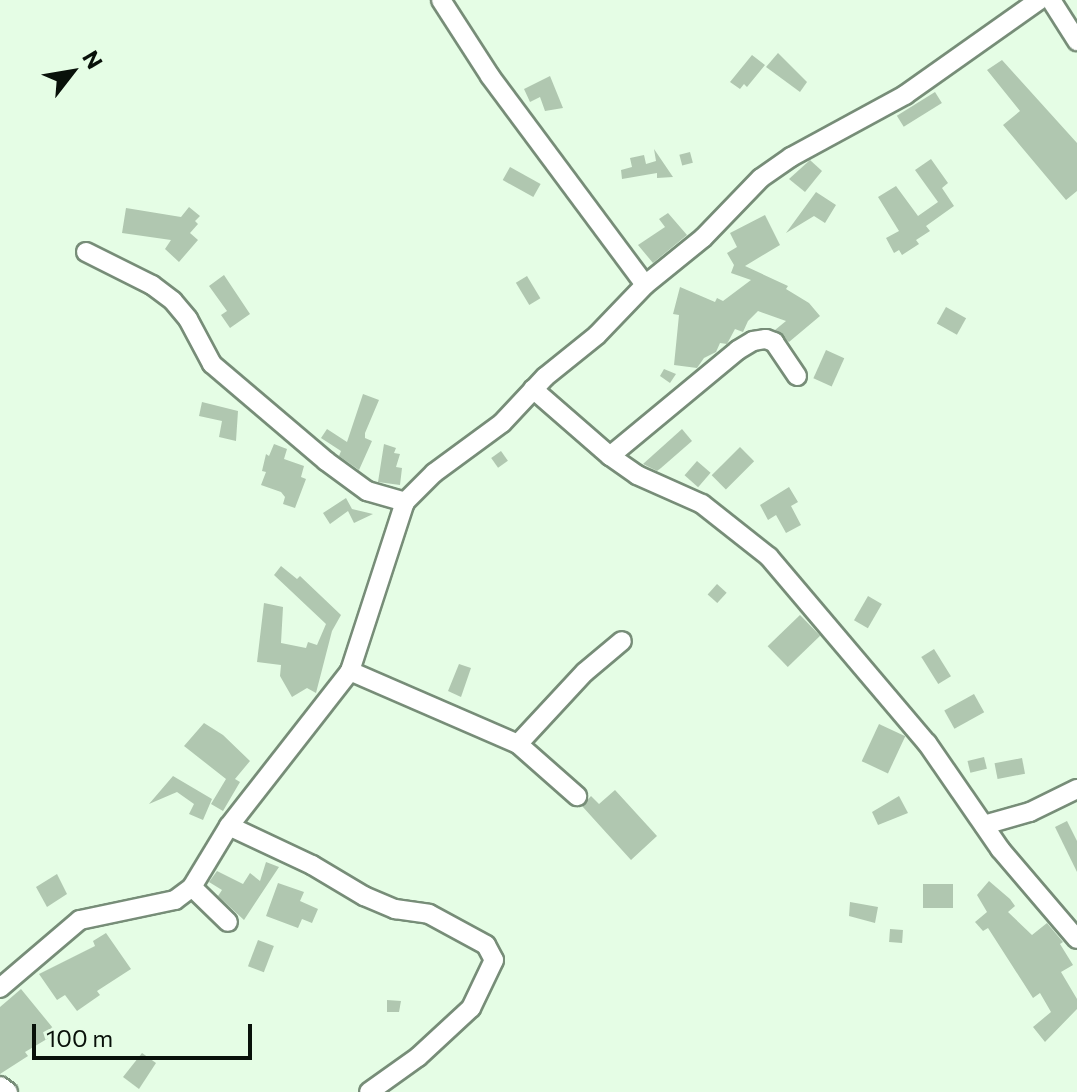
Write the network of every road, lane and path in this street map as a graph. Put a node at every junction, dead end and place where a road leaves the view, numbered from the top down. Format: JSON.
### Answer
{"nodes":[{"id":1,"x":441,"y":0,"type":"edge"},
{"id":2,"x":1039,"y":0,"type":"edge"},
{"id":3,"x":1051,"y":0,"type":"edge"},
{"id":4,"x":1077,"y":41,"type":"edge"},
{"id":5,"x":86,"y":252,"type":"dead end"},
{"id":6,"x":645,"y":285,"type":"junction"},
{"id":7,"x":797,"y":376,"type":"dead end"},
{"id":8,"x":533,"y":389,"type":"junction"},
{"id":9,"x":610,"y":456,"type":"junction"},
{"id":10,"x":405,"y":502,"type":"junction"},
{"id":11,"x":622,"y":641,"type":"dead end"},
{"id":12,"x":350,"y":671,"type":"junction"},
{"id":13,"x":518,"y":744,"type":"junction"},
{"id":14,"x":1077,"y":789,"type":"edge"},
{"id":15,"x":577,"y":796,"type":"dead end"},
{"id":16,"x":984,"y":825,"type":"junction"},
{"id":17,"x":229,"y":826,"type":"junction"},
{"id":18,"x":192,"y":887,"type":"junction"},
{"id":19,"x":228,"y":922,"type":"dead end"},
{"id":20,"x":1077,"y":939,"type":"edge"},
{"id":21,"x":0,"y":988,"type":"edge"},
{"id":22,"x":0,"y":1086,"type":"edge"},
{"id":23,"x":8,"y":1092,"type":"edge"},
{"id":24,"x":369,"y":1092,"type":"edge"}],
"edges":[{"from":1,"to":6,"type":"street"},
{"from":2,"to":6,"type":"street"},
{"from":3,"to":4,"type":"street"},
{"from":5,"to":10,"type":"street"},
{"from":6,"to":8,"type":"street"},
{"from":7,"to":9,"type":"street"},
{"from":8,"to":9,"type":"street"},
{"from":8,"to":10,"type":"street"},
{"from":9,"to":16,"type":"street"},
{"from":10,"to":12,"type":"street"},
{"from":11,"to":13,"type":"street"},
{"from":12,"to":13,"type":"street"},
{"from":12,"to":17,"type":"street"},
{"from":13,"to":15,"type":"street"},
{"from":14,"to":16,"type":"street"},
{"from":16,"to":20,"type":"street"},
{"from":17,"to":18,"type":"street"},
{"from":17,"to":24,"type":"street"},
{"from":18,"to":19,"type":"street"},
{"from":18,"to":21,"type":"street"},
{"from":22,"to":23,"type":"street"}]}
